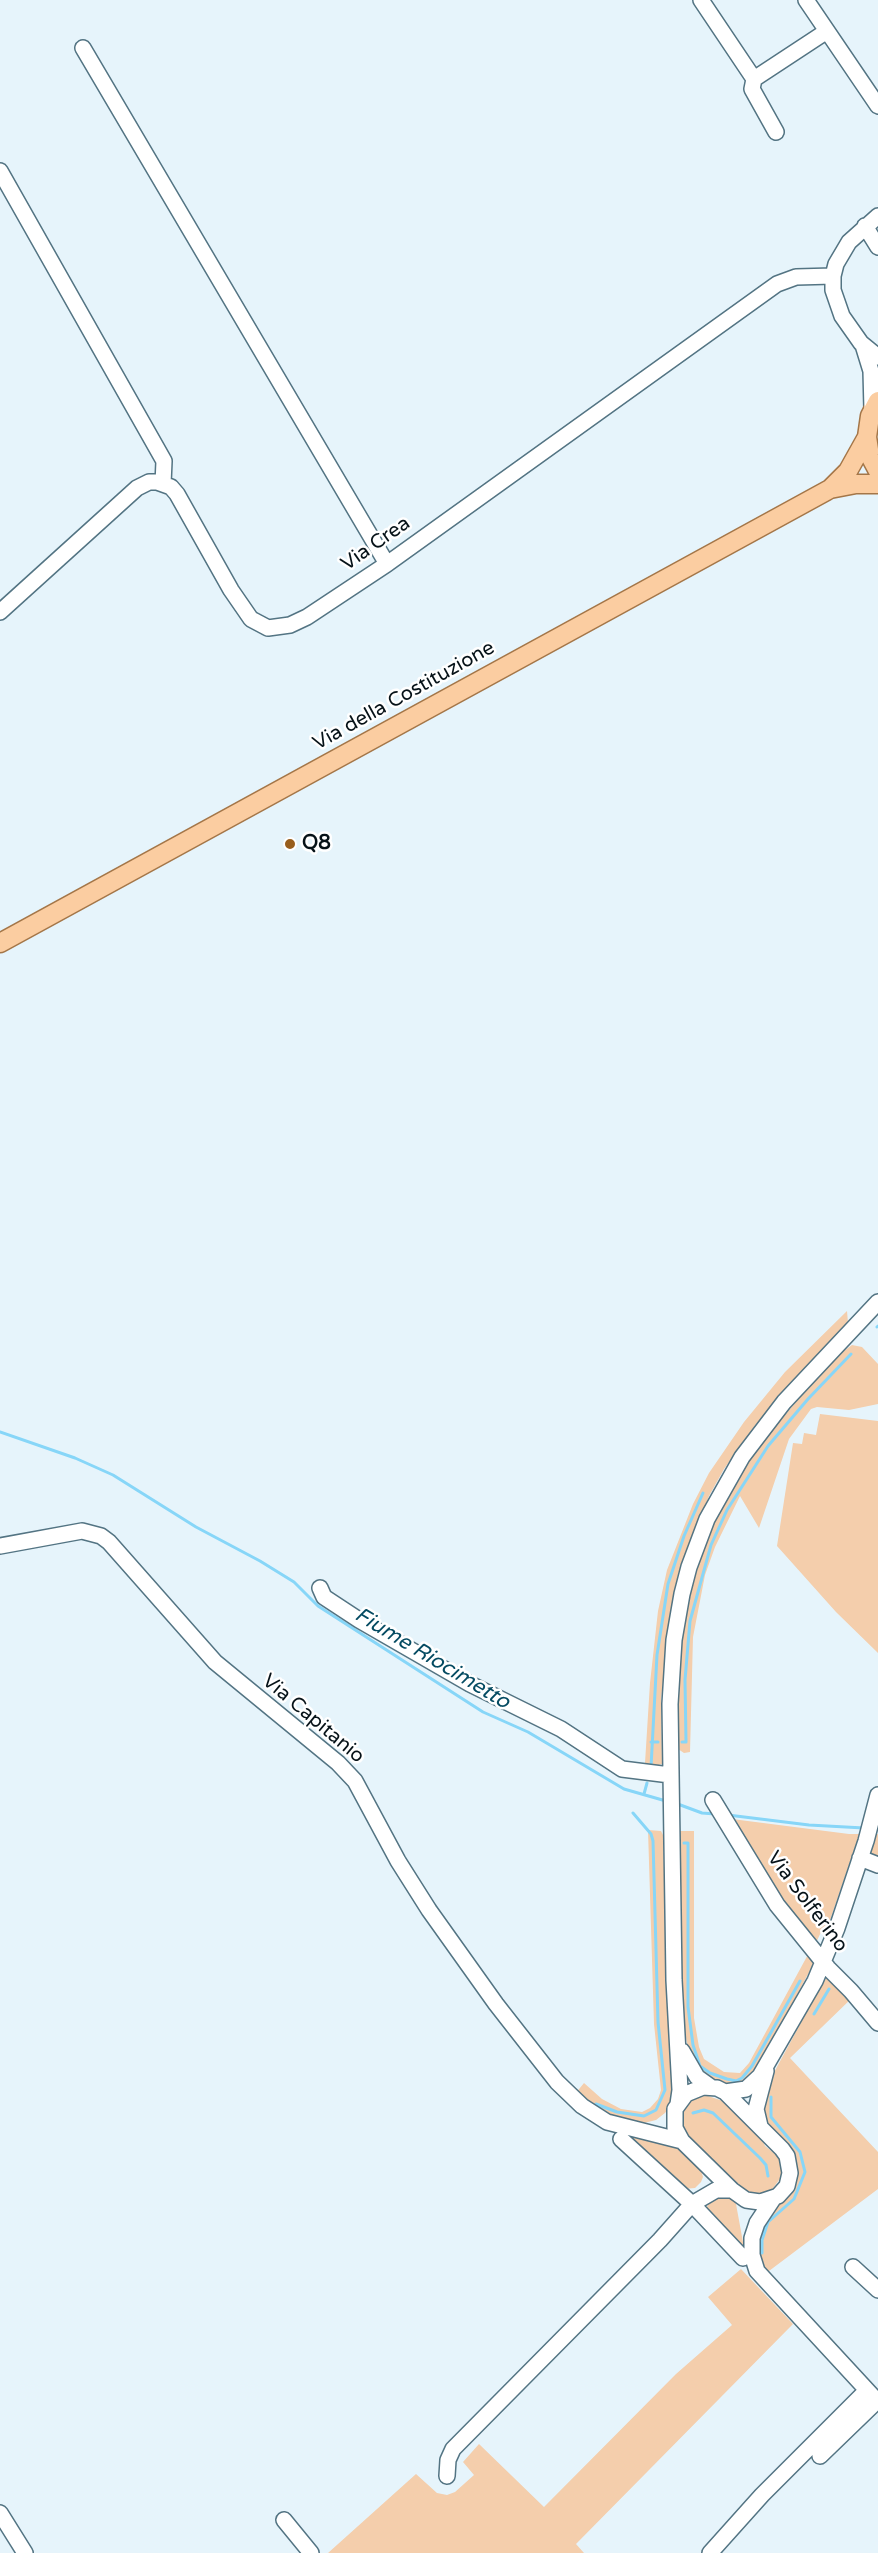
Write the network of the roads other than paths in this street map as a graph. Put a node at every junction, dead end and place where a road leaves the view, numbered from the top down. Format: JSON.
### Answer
{"nodes":[{"id":1,"x":701,"y":0,"type":"edge"},
{"id":2,"x":806,"y":0,"type":"edge"},
{"id":3,"x":827,"y":31,"type":"junction"},
{"id":4,"x":83,"y":48,"type":"dead end"},
{"id":5,"x":754,"y":79,"type":"junction"},
{"id":6,"x":878,"y":106,"type":"edge"},
{"id":7,"x":776,"y":132,"type":"dead end"},
{"id":8,"x":0,"y":171,"type":"edge"},
{"id":9,"x":878,"y":216,"type":"edge"},
{"id":10,"x":865,"y":226,"type":"junction"},
{"id":11,"x":878,"y":247,"type":"edge"},
{"id":12,"x":833,"y":276,"type":"junction"},
{"id":13,"x":861,"y":343,"type":"junction"},
{"id":14,"x":878,"y":357,"type":"edge"},
{"id":15,"x":875,"y":405,"type":"edge"},
{"id":16,"x":867,"y":437,"type":"junction"},
{"id":17,"x":878,"y":471,"type":"edge"},
{"id":18,"x":163,"y":483,"type":"junction"},
{"id":19,"x":878,"y":484,"type":"edge"},
{"id":20,"x":830,"y":489,"type":"junction"},
{"id":21,"x":387,"y":564,"type":"junction"},
{"id":22,"x":0,"y":612,"type":"edge"},
{"id":23,"x":0,"y":944,"type":"edge"},
{"id":24,"x":878,"y":1302,"type":"edge"},
{"id":25,"x":0,"y":1546,"type":"edge"},
{"id":26,"x":320,"y":1588,"type":"dead end"},
{"id":27,"x":670,"y":1782,"type":"junction"},
{"id":28,"x":878,"y":1795,"type":"edge"},
{"id":29,"x":713,"y":1800,"type":"dead end"},
{"id":30,"x":860,"y":1858,"type":"junction"},
{"id":31,"x":878,"y":1865,"type":"edge"},
{"id":32,"x":823,"y":1962,"type":"junction"},
{"id":33,"x":878,"y":2023,"type":"edge"},
{"id":34,"x":677,"y":2037,"type":"junction"},
{"id":35,"x":768,"y":2065,"type":"junction"},
{"id":36,"x":718,"y":2090,"type":"junction"},
{"id":37,"x":676,"y":2106,"type":"junction"},
{"id":38,"x":760,"y":2126,"type":"junction"},
{"id":39,"x":635,"y":2130,"type":"junction"},
{"id":40,"x":621,"y":2139,"type":"dead end"},
{"id":41,"x":682,"y":2141,"type":"junction"},
{"id":42,"x":707,"y":2166,"type":"junction"},
{"id":43,"x":732,"y":2190,"type":"junction"},
{"id":44,"x":772,"y":2199,"type":"junction"},
{"id":45,"x":696,"y":2201,"type":"junction"},
{"id":46,"x":743,"y":2258,"type":"dead end"},
{"id":47,"x":853,"y":2267,"type":"dead end"},
{"id":48,"x":878,"y":2290,"type":"edge"},
{"id":49,"x":874,"y":2398,"type":"edge"},
{"id":50,"x":820,"y":2456,"type":"dead end"},
{"id":51,"x":447,"y":2476,"type":"dead end"},
{"id":52,"x":0,"y":2513,"type":"edge"},
{"id":53,"x":284,"y":2520,"type":"dead end"},
{"id":54,"x":26,"y":2553,"type":"edge"},
{"id":55,"x":311,"y":2553,"type":"edge"},
{"id":56,"x":710,"y":2553,"type":"edge"}],
"edges":[{"from":1,"to":5,"type":"street"},
{"from":2,"to":3,"type":"street"},
{"from":3,"to":5,"type":"street"},
{"from":3,"to":6,"type":"street"},
{"from":4,"to":21,"type":"street"},
{"from":5,"to":7,"type":"street"},
{"from":8,"to":18,"type":"street"},
{"from":9,"to":10,"type":"street"},
{"from":10,"to":11,"type":"street"},
{"from":10,"to":12,"type":"street"},
{"from":12,"to":13,"type":"street"},
{"from":12,"to":21,"type":"street","name":"Via Crea"},
{"from":13,"to":14,"type":"street"},
{"from":13,"to":15,"type":"street"},
{"from":15,"to":16,"type":"main road"},
{"from":16,"to":17,"type":"main road"},
{"from":16,"to":20,"type":"main road","name":"Via della Costituzione"},
{"from":18,"to":21,"type":"street","name":"Via Crea"},
{"from":18,"to":22,"type":"street"},
{"from":19,"to":20,"type":"main road","name":"Via della Costituzione"},
{"from":20,"to":23,"type":"main road","name":"Via della Costituzione"},
{"from":24,"to":27,"type":"street"},
{"from":25,"to":39,"type":"street","name":"Via Capitanio"},
{"from":26,"to":27,"type":"street"},
{"from":27,"to":34,"type":"street"},
{"from":28,"to":30,"type":"street"},
{"from":29,"to":32,"type":"street","name":"Via Solferino"},
{"from":30,"to":31,"type":"street"},
{"from":30,"to":32,"type":"street"},
{"from":32,"to":33,"type":"street","name":"Via Solferino"},
{"from":32,"to":35,"type":"street"},
{"from":34,"to":36,"type":"street"},
{"from":34,"to":37,"type":"street"},
{"from":35,"to":36,"type":"street"},
{"from":35,"to":38,"type":"street"},
{"from":36,"to":37,"type":"street"},
{"from":36,"to":38,"type":"street"},
{"from":37,"to":39,"type":"street"},
{"from":37,"to":41,"type":"street"},
{"from":38,"to":44,"type":"street"},
{"from":39,"to":41,"type":"street","name":"Via Capitanio"},
{"from":40,"to":45,"type":"street"},
{"from":41,"to":42,"type":"street"},
{"from":42,"to":43,"type":"street"},
{"from":42,"to":45,"type":"street"},
{"from":43,"to":44,"type":"street"},
{"from":43,"to":45,"type":"street"},
{"from":44,"to":49,"type":"street"},
{"from":45,"to":46,"type":"street"},
{"from":45,"to":51,"type":"street"},
{"from":47,"to":48,"type":"street"},
{"from":49,"to":50,"type":"street"},
{"from":49,"to":56,"type":"street"},
{"from":52,"to":54,"type":"street"},
{"from":53,"to":55,"type":"street"}]}
